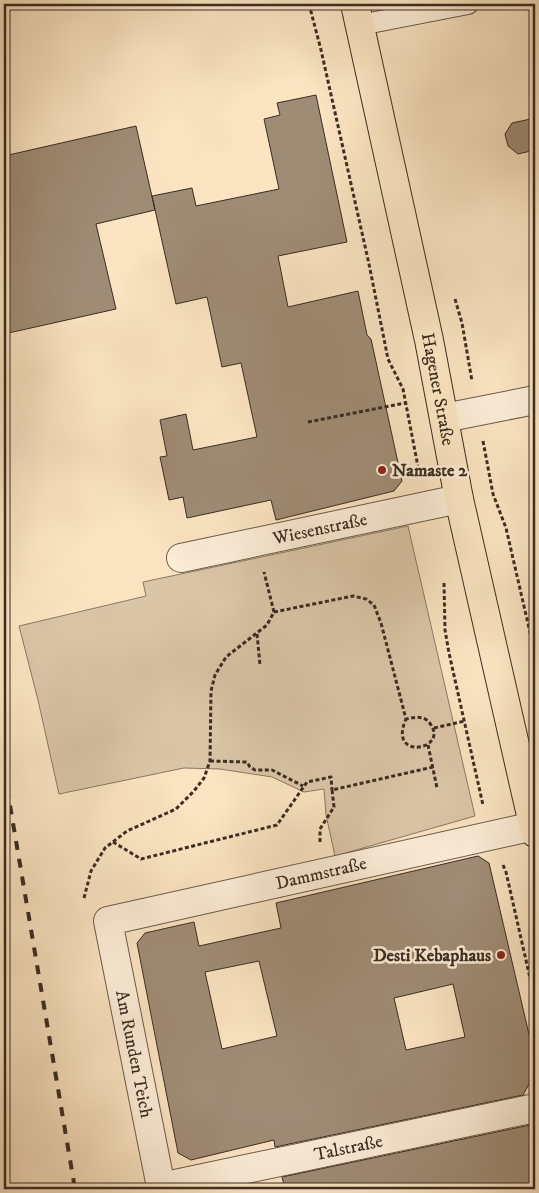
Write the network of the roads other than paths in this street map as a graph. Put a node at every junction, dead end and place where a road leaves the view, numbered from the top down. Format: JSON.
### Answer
{"nodes":[{"id":1,"x":468,"y":4,"type":"edge"},
{"id":2,"x":358,"y":14,"type":"edge"},
{"id":3,"x":535,"y":400,"type":"edge"},
{"id":4,"x":444,"y":418,"type":"junction"},
{"id":5,"x":458,"y":499,"type":"junction"},
{"id":6,"x":181,"y":558,"type":"dead end"},
{"id":7,"x":534,"y":830,"type":"edge"},
{"id":8,"x":108,"y":921,"type":"joint"},
{"id":9,"x":535,"y":1108,"type":"edge"},
{"id":10,"x":161,"y":1187,"type":"joint"}],
"edges":[{"from":1,"to":2,"type":"lane"},
{"from":2,"to":4,"type":"main road","name":"Hagener Straße"},
{"from":3,"to":4,"type":"street"},
{"from":4,"to":5,"type":"main road","name":"Hagener Straße"},
{"from":5,"to":6,"type":"street","name":"Wiesenstraße"},
{"from":5,"to":7,"type":"main road","name":"Hagener Straße"},
{"from":7,"to":8,"type":"street","name":"Dammstraße"},
{"from":8,"to":10,"type":"street","name":"Am Runden Teich"},
{"from":9,"to":10,"type":"street","name":"Talstraße"}]}
